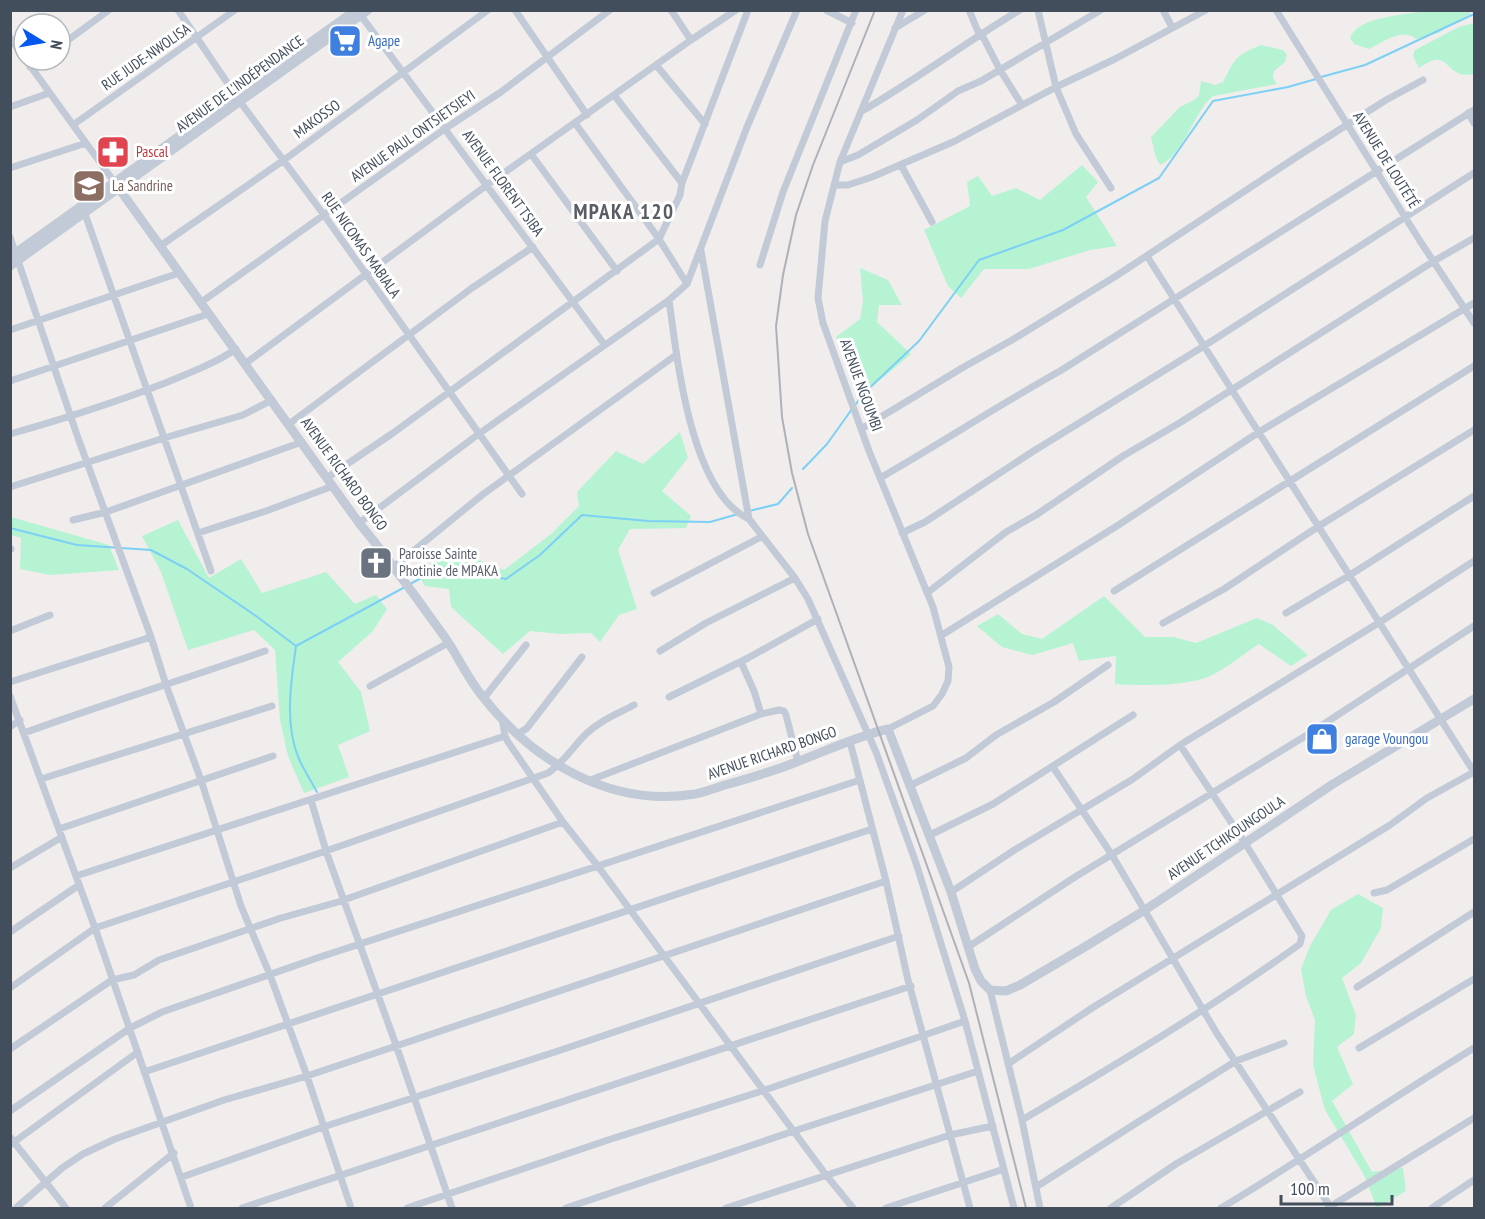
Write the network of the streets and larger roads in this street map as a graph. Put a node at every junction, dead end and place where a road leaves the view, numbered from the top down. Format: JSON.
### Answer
{"nodes":[{"id":1,"x":109,"y":10,"type":"edge"},
{"id":2,"x":178,"y":10,"type":"edge"},
{"id":3,"x":235,"y":10,"type":"edge"},
{"id":4,"x":488,"y":10,"type":"edge"},
{"id":5,"x":515,"y":10,"type":"edge"},
{"id":6,"x":610,"y":10,"type":"edge"},
{"id":7,"x":671,"y":10,"type":"edge"},
{"id":8,"x":736,"y":10,"type":"edge"},
{"id":9,"x":748,"y":10,"type":"edge"},
{"id":10,"x":797,"y":10,"type":"edge"},
{"id":11,"x":826,"y":10,"type":"edge"},
{"id":12,"x":856,"y":10,"type":"edge"},
{"id":13,"x":903,"y":10,"type":"edge"},
{"id":14,"x":925,"y":10,"type":"edge"},
{"id":15,"x":969,"y":10,"type":"edge"},
{"id":16,"x":1020,"y":10,"type":"edge"},
{"id":17,"x":1038,"y":10,"type":"edge"},
{"id":18,"x":1101,"y":10,"type":"edge"},
{"id":19,"x":1163,"y":10,"type":"edge"},
{"id":20,"x":1206,"y":10,"type":"edge"},
{"id":21,"x":1276,"y":10,"type":"edge"},
{"id":22,"x":361,"y":12,"type":"edge"},
{"id":23,"x":852,"y":23,"type":"junction"},
{"id":24,"x":1172,"y":27,"type":"junction"},
{"id":25,"x":895,"y":28,"type":"junction"},
{"id":26,"x":980,"y":34,"type":"junction"},
{"id":27,"x":72,"y":37,"type":"edge"},
{"id":28,"x":198,"y":37,"type":"junction"},
{"id":29,"x":691,"y":40,"type":"junction"},
{"id":30,"x":1045,"y":44,"type":"junction"},
{"id":31,"x":546,"y":56,"type":"junction"},
{"id":32,"x":656,"y":65,"type":"junction"},
{"id":33,"x":999,"y":70,"type":"junction"},
{"id":34,"x":35,"y":72,"type":"edge"},
{"id":35,"x":404,"y":72,"type":"junction"},
{"id":36,"x":1423,"y":80,"type":"dead end"},
{"id":37,"x":1056,"y":87,"type":"junction"},
{"id":38,"x":50,"y":93,"type":"junction"},
{"id":39,"x":614,"y":95,"type":"junction"},
{"id":40,"x":239,"y":100,"type":"junction"},
{"id":41,"x":1022,"y":105,"type":"junction"},
{"id":42,"x":10,"y":107,"type":"edge"},
{"id":43,"x":862,"y":111,"type":"junction"},
{"id":44,"x":1471,"y":112,"type":"edge"},
{"id":45,"x":587,"y":115,"type":"junction"},
{"id":46,"x":575,"y":123,"type":"junction"},
{"id":47,"x":1474,"y":123,"type":"edge"},
{"id":48,"x":705,"y":124,"type":"junction"},
{"id":49,"x":73,"y":125,"type":"junction"},
{"id":50,"x":1348,"y":126,"type":"junction"},
{"id":51,"x":446,"y":128,"type":"junction"},
{"id":52,"x":86,"y":143,"type":"junction"},
{"id":53,"x":531,"y":154,"type":"junction"},
{"id":54,"x":284,"y":160,"type":"junction"},
{"id":55,"x":840,"y":162,"type":"junction"},
{"id":56,"x":901,"y":165,"type":"junction"},
{"id":57,"x":10,"y":168,"type":"edge"},
{"id":58,"x":1377,"y":171,"type":"junction"},
{"id":59,"x":1474,"y":173,"type":"edge"},
{"id":60,"x":682,"y":183,"type":"junction"},
{"id":61,"x":488,"y":185,"type":"junction"},
{"id":62,"x":834,"y":185,"type":"junction"},
{"id":63,"x":117,"y":186,"type":"junction"},
{"id":64,"x":1111,"y":188,"type":"dead end"},
{"id":65,"x":86,"y":214,"type":"junction"},
{"id":66,"x":324,"y":215,"type":"junction"},
{"id":67,"x":1406,"y":216,"type":"junction"},
{"id":68,"x":932,"y":222,"type":"dead end"},
{"id":69,"x":10,"y":237,"type":"edge"},
{"id":70,"x":1474,"y":238,"type":"edge"},
{"id":71,"x":659,"y":239,"type":"junction"},
{"id":72,"x":160,"y":246,"type":"junction"},
{"id":73,"x":533,"y":247,"type":"junction"},
{"id":74,"x":701,"y":251,"type":"junction"},
{"id":75,"x":1148,"y":256,"type":"junction"},
{"id":76,"x":15,"y":257,"type":"edge"},
{"id":77,"x":1434,"y":261,"type":"junction"},
{"id":78,"x":760,"y":265,"type":"dead end"},
{"id":79,"x":10,"y":266,"type":"edge"},
{"id":80,"x":617,"y":271,"type":"junction"},
{"id":81,"x":178,"y":273,"type":"junction"},
{"id":82,"x":365,"y":274,"type":"junction"},
{"id":83,"x":687,"y":284,"type":"junction"},
{"id":84,"x":114,"y":295,"type":"junction"},
{"id":85,"x":1175,"y":299,"type":"junction"},
{"id":86,"x":669,"y":300,"type":"junction"},
{"id":87,"x":200,"y":303,"type":"junction"},
{"id":88,"x":574,"y":303,"type":"junction"},
{"id":89,"x":1474,"y":303,"type":"edge"},
{"id":90,"x":1466,"y":309,"type":"junction"},
{"id":91,"x":208,"y":314,"type":"junction"},
{"id":92,"x":39,"y":320,"type":"junction"},
{"id":93,"x":1474,"y":323,"type":"edge"},
{"id":94,"x":10,"y":330,"type":"edge"},
{"id":95,"x":408,"y":335,"type":"junction"},
{"id":96,"x":130,"y":339,"type":"junction"},
{"id":97,"x":604,"y":344,"type":"junction"},
{"id":98,"x":1204,"y":346,"type":"junction"},
{"id":99,"x":236,"y":349,"type":"junction"},
{"id":100,"x":676,"y":355,"type":"junction"},
{"id":101,"x":246,"y":363,"type":"junction"},
{"id":102,"x":1474,"y":366,"type":"edge"},
{"id":103,"x":54,"y":367,"type":"junction"},
{"id":104,"x":10,"y":381,"type":"edge"},
{"id":105,"x":148,"y":390,"type":"junction"},
{"id":106,"x":1232,"y":390,"type":"junction"},
{"id":107,"x":450,"y":392,"type":"junction"},
{"id":108,"x":272,"y":400,"type":"junction"},
{"id":109,"x":71,"y":417,"type":"junction"},
{"id":110,"x":289,"y":424,"type":"junction"},
{"id":111,"x":861,"y":429,"type":"junction"},
{"id":112,"x":1474,"y":430,"type":"edge"},
{"id":113,"x":1259,"y":432,"type":"junction"},
{"id":114,"x":480,"y":433,"type":"junction"},
{"id":115,"x":10,"y":434,"type":"edge"},
{"id":116,"x":164,"y":438,"type":"junction"},
{"id":117,"x":302,"y":442,"type":"junction"},
{"id":118,"x":88,"y":464,"type":"junction"},
{"id":119,"x":509,"y":476,"type":"junction"},
{"id":120,"x":880,"y":478,"type":"junction"},
{"id":121,"x":1290,"y":480,"type":"junction"},
{"id":122,"x":330,"y":481,"type":"junction"},
{"id":123,"x":181,"y":485,"type":"junction"},
{"id":124,"x":10,"y":488,"type":"edge"},
{"id":125,"x":522,"y":494,"type":"dead end"},
{"id":126,"x":1474,"y":496,"type":"edge"},
{"id":127,"x":106,"y":512,"type":"junction"},
{"id":128,"x":749,"y":519,"type":"junction"},
{"id":129,"x":73,"y":520,"type":"dead end"},
{"id":130,"x":359,"y":522,"type":"junction"},
{"id":131,"x":1319,"y":526,"type":"junction"},
{"id":132,"x":198,"y":533,"type":"junction"},
{"id":133,"x":902,"y":533,"type":"junction"},
{"id":134,"x":761,"y":537,"type":"junction"},
{"id":135,"x":1474,"y":561,"type":"edge"},
{"id":136,"x":394,"y":566,"type":"junction"},
{"id":137,"x":210,"y":571,"type":"dead end"},
{"id":138,"x":1350,"y":575,"type":"junction"},
{"id":139,"x":795,"y":578,"type":"junction"},
{"id":140,"x":1114,"y":591,"type":"dead end"},
{"id":141,"x":654,"y":593,"type":"dead end"},
{"id":142,"x":927,"y":593,"type":"junction"},
{"id":143,"x":1286,"y":613,"type":"dead end"},
{"id":144,"x":50,"y":615,"type":"dead end"},
{"id":145,"x":818,"y":619,"type":"junction"},
{"id":146,"x":1380,"y":622,"type":"junction"},
{"id":147,"x":1163,"y":623,"type":"dead end"},
{"id":148,"x":1474,"y":626,"type":"edge"},
{"id":149,"x":10,"y":631,"type":"edge"},
{"id":150,"x":942,"y":635,"type":"junction"},
{"id":151,"x":151,"y":637,"type":"junction"},
{"id":152,"x":448,"y":643,"type":"junction"},
{"id":153,"x":525,"y":645,"type":"dead end"},
{"id":154,"x":265,"y":651,"type":"dead end"},
{"id":155,"x":660,"y":651,"type":"dead end"},
{"id":156,"x":582,"y":657,"type":"dead end"},
{"id":157,"x":741,"y":662,"type":"junction"},
{"id":158,"x":1108,"y":665,"type":"dead end"},
{"id":159,"x":1409,"y":668,"type":"junction"},
{"id":160,"x":10,"y":682,"type":"edge"},
{"id":161,"x":166,"y":685,"type":"junction"},
{"id":162,"x":370,"y":686,"type":"dead end"},
{"id":163,"x":10,"y":696,"type":"edge"},
{"id":164,"x":669,"y":697,"type":"dead end"},
{"id":165,"x":484,"y":698,"type":"junction"},
{"id":166,"x":1474,"y":699,"type":"edge"},
{"id":167,"x":634,"y":705,"type":"dead end"},
{"id":168,"x":272,"y":706,"type":"dead end"},
{"id":169,"x":761,"y":714,"type":"junction"},
{"id":170,"x":1133,"y":714,"type":"dead end"},
{"id":171,"x":502,"y":718,"type":"junction"},
{"id":172,"x":1442,"y":719,"type":"junction"},
{"id":173,"x":20,"y":720,"type":"junction"},
{"id":174,"x":10,"y":727,"type":"edge"},
{"id":175,"x":883,"y":730,"type":"junction"},
{"id":176,"x":24,"y":733,"type":"junction"},
{"id":177,"x":183,"y":733,"type":"junction"},
{"id":178,"x":518,"y":734,"type":"junction"},
{"id":179,"x":868,"y":735,"type":"junction"},
{"id":180,"x":505,"y":736,"type":"junction"},
{"id":181,"x":850,"y":742,"type":"junction"},
{"id":182,"x":1180,"y":745,"type":"junction"},
{"id":183,"x":273,"y":756,"type":"dead end"},
{"id":184,"x":798,"y":762,"type":"junction"},
{"id":185,"x":558,"y":766,"type":"junction"},
{"id":186,"x":1053,"y":767,"type":"junction"},
{"id":187,"x":1474,"y":772,"type":"edge"},
{"id":188,"x":41,"y":779,"type":"junction"},
{"id":189,"x":201,"y":780,"type":"junction"},
{"id":190,"x":533,"y":780,"type":"junction"},
{"id":191,"x":860,"y":780,"type":"junction"},
{"id":192,"x":588,"y":781,"type":"junction"},
{"id":193,"x":909,"y":786,"type":"junction"},
{"id":194,"x":1212,"y":793,"type":"junction"},
{"id":195,"x":311,"y":800,"type":"junction"},
{"id":196,"x":1081,"y":811,"type":"junction"},
{"id":197,"x":563,"y":822,"type":"junction"},
{"id":198,"x":59,"y":829,"type":"junction"},
{"id":199,"x":872,"y":829,"type":"junction"},
{"id":200,"x":218,"y":830,"type":"junction"},
{"id":201,"x":930,"y":835,"type":"junction"},
{"id":202,"x":62,"y":837,"type":"junction"},
{"id":203,"x":1474,"y":839,"type":"edge"},
{"id":204,"x":1245,"y":843,"type":"junction"},
{"id":205,"x":326,"y":851,"type":"junction"},
{"id":206,"x":1112,"y":855,"type":"junction"},
{"id":207,"x":597,"y":865,"type":"junction"},
{"id":208,"x":10,"y":867,"type":"edge"},
{"id":209,"x":76,"y":876,"type":"junction"},
{"id":210,"x":234,"y":881,"type":"junction"},
{"id":211,"x":886,"y":881,"type":"junction"},
{"id":212,"x":79,"y":885,"type":"junction"},
{"id":213,"x":951,"y":892,"type":"junction"},
{"id":214,"x":1374,"y":894,"type":"dead end"},
{"id":215,"x":1277,"y":896,"type":"junction"},
{"id":216,"x":344,"y":900,"type":"junction"},
{"id":217,"x":629,"y":910,"type":"junction"},
{"id":218,"x":1145,"y":910,"type":"junction"},
{"id":219,"x":1474,"y":912,"type":"edge"},
{"id":220,"x":95,"y":928,"type":"junction"},
{"id":221,"x":250,"y":930,"type":"junction"},
{"id":222,"x":10,"y":932,"type":"edge"},
{"id":223,"x":899,"y":936,"type":"junction"},
{"id":224,"x":360,"y":944,"type":"junction"},
{"id":225,"x":968,"y":947,"type":"junction"},
{"id":226,"x":663,"y":955,"type":"junction"},
{"id":227,"x":1174,"y":958,"type":"junction"},
{"id":228,"x":270,"y":975,"type":"junction"},
{"id":229,"x":1474,"y":979,"type":"edge"},
{"id":230,"x":112,"y":980,"type":"junction"},
{"id":231,"x":911,"y":987,"type":"junction"},
{"id":232,"x":1357,"y":987,"type":"dead end"},
{"id":233,"x":10,"y":988,"type":"edge"},
{"id":234,"x":990,"y":990,"type":"junction"},
{"id":235,"x":377,"y":994,"type":"junction"},
{"id":236,"x":698,"y":1003,"type":"junction"},
{"id":237,"x":1203,"y":1009,"type":"junction"},
{"id":238,"x":966,"y":1021,"type":"junction"},
{"id":239,"x":286,"y":1023,"type":"junction"},
{"id":240,"x":130,"y":1028,"type":"junction"},
{"id":241,"x":923,"y":1034,"type":"junction"},
{"id":242,"x":1284,"y":1043,"type":"dead end"},
{"id":243,"x":396,"y":1045,"type":"junction"},
{"id":244,"x":730,"y":1046,"type":"junction"},
{"id":245,"x":1359,"y":1048,"type":"dead end"},
{"id":246,"x":1474,"y":1048,"type":"edge"},
{"id":247,"x":10,"y":1049,"type":"edge"},
{"id":248,"x":138,"y":1052,"type":"junction"},
{"id":249,"x":1236,"y":1061,"type":"junction"},
{"id":250,"x":1008,"y":1064,"type":"junction"},
{"id":251,"x":978,"y":1071,"type":"junction"},
{"id":252,"x":144,"y":1072,"type":"junction"},
{"id":253,"x":307,"y":1076,"type":"junction"},
{"id":254,"x":936,"y":1084,"type":"junction"},
{"id":255,"x":765,"y":1090,"type":"junction"},
{"id":256,"x":1300,"y":1092,"type":"dead end"},
{"id":257,"x":413,"y":1098,"type":"junction"},
{"id":258,"x":10,"y":1111,"type":"edge"},
{"id":259,"x":1269,"y":1111,"type":"junction"},
{"id":260,"x":1474,"y":1118,"type":"edge"},
{"id":261,"x":1023,"y":1120,"type":"junction"},
{"id":262,"x":162,"y":1123,"type":"junction"},
{"id":263,"x":993,"y":1126,"type":"junction"},
{"id":264,"x":323,"y":1127,"type":"junction"},
{"id":265,"x":794,"y":1131,"type":"junction"},
{"id":266,"x":950,"y":1135,"type":"junction"},
{"id":267,"x":12,"y":1141,"type":"edge"},
{"id":268,"x":430,"y":1146,"type":"junction"},
{"id":269,"x":174,"y":1153,"type":"junction"},
{"id":270,"x":1300,"y":1160,"type":"junction"},
{"id":271,"x":1004,"y":1169,"type":"junction"},
{"id":272,"x":826,"y":1175,"type":"junction"},
{"id":273,"x":340,"y":1176,"type":"junction"},
{"id":274,"x":182,"y":1178,"type":"junction"},
{"id":275,"x":1474,"y":1180,"type":"edge"},
{"id":276,"x":45,"y":1183,"type":"junction"},
{"id":277,"x":963,"y":1183,"type":"junction"},
{"id":278,"x":1036,"y":1187,"type":"junction"},
{"id":279,"x":447,"y":1196,"type":"junction"},
{"id":280,"x":190,"y":1208,"type":"edge"},
{"id":281,"x":1329,"y":1208,"type":"edge"},
{"id":282,"x":16,"y":1209,"type":"edge"},
{"id":283,"x":66,"y":1209,"type":"edge"},
{"id":284,"x":105,"y":1209,"type":"edge"},
{"id":285,"x":242,"y":1209,"type":"edge"},
{"id":286,"x":351,"y":1209,"type":"edge"},
{"id":287,"x":407,"y":1209,"type":"edge"},
{"id":288,"x":452,"y":1209,"type":"edge"},
{"id":289,"x":566,"y":1209,"type":"edge"},
{"id":290,"x":726,"y":1209,"type":"edge"},
{"id":291,"x":854,"y":1209,"type":"edge"},
{"id":292,"x":885,"y":1209,"type":"edge"},
{"id":293,"x":970,"y":1209,"type":"edge"},
{"id":294,"x":1014,"y":1209,"type":"edge"},
{"id":295,"x":1040,"y":1209,"type":"edge"},
{"id":296,"x":1111,"y":1209,"type":"edge"},
{"id":297,"x":1221,"y":1209,"type":"edge"},
{"id":298,"x":1432,"y":1209,"type":"edge"}],
"edges":[{"from":1,"to":27,"type":"street"},
{"from":2,"to":28,"type":"street","name":"RUE NICOMAS MABIALA"},
{"from":3,"to":28,"type":"street","name":"RUE JUDE-NWOLISA"},
{"from":4,"to":35,"type":"street","name":"MAKOSSO"},
{"from":5,"to":31,"type":"street"},
{"from":6,"to":31,"type":"street","name":"AVENUE PAUL ONTSIETSIEYI"},
{"from":7,"to":29,"type":"street"},
{"from":8,"to":29,"type":"street"},
{"from":9,"to":48,"type":"street"},
{"from":10,"to":74,"type":"street"},
{"from":11,"to":23,"type":"street"},
{"from":12,"to":23,"type":"street"},
{"from":13,"to":25,"type":"street","name":"AVENUE NGOUMBI"},
{"from":14,"to":25,"type":"street"},
{"from":15,"to":26,"type":"street"},
{"from":16,"to":26,"type":"street"},
{"from":17,"to":30,"type":"street"},
{"from":18,"to":30,"type":"street"},
{"from":19,"to":24,"type":"street"},
{"from":20,"to":24,"type":"street"},
{"from":21,"to":50,"type":"street","name":"AVENUE DE LOUTÉTÉ"},
{"from":22,"to":35,"type":"street","name":"AVENUE FLORENT TSIBA"},
{"from":22,"to":40,"type":"street","name":"AVENUE DE L'INDÉPENDANCE"},
{"from":23,"to":78,"type":"street"},
{"from":24,"to":37,"type":"street"},
{"from":25,"to":43,"type":"street","name":"AVENUE NGOUMBI"},
{"from":26,"to":33,"type":"street"},
{"from":26,"to":43,"type":"street"},
{"from":28,"to":40,"type":"street","name":"RUE NICOMAS MABIALA"},
{"from":28,"to":49,"type":"street","name":"RUE JUDE-NWOLISA"},
{"from":29,"to":32,"type":"street"},
{"from":30,"to":33,"type":"street"},
{"from":30,"to":37,"type":"street"},
{"from":31,"to":45,"type":"street"},
{"from":31,"to":51,"type":"street","name":"AVENUE PAUL ONTSIETSIEYI"},
{"from":32,"to":39,"type":"street"},
{"from":32,"to":48,"type":"street"},
{"from":33,"to":41,"type":"street"},
{"from":33,"to":55,"type":"street"},
{"from":34,"to":38,"type":"street","name":"AVENUE RICHARD BONGO"},
{"from":35,"to":51,"type":"street","name":"AVENUE FLORENT TSIBA"},
{"from":35,"to":54,"type":"street","name":"MAKOSSO"},
{"from":36,"to":50,"type":"street"},
{"from":37,"to":41,"type":"street"},
{"from":37,"to":64,"type":"street"},
{"from":38,"to":42,"type":"street"},
{"from":38,"to":49,"type":"street","name":"AVENUE RICHARD BONGO"},
{"from":39,"to":45,"type":"street"},
{"from":39,"to":60,"type":"street"},
{"from":40,"to":54,"type":"street","name":"RUE NICOMAS MABIALA"},
{"from":40,"to":63,"type":"street","name":"AVENUE DE L'INDÉPENDANCE"},
{"from":41,"to":56,"type":"street"},
{"from":43,"to":55,"type":"street","name":"AVENUE NGOUMBI"},
{"from":44,"to":47,"type":"street"},
{"from":44,"to":58,"type":"street"},
{"from":45,"to":46,"type":"street"},
{"from":46,"to":53,"type":"street"},
{"from":46,"to":71,"type":"street"},
{"from":48,"to":60,"type":"street"},
{"from":49,"to":52,"type":"street","name":"AVENUE RICHARD BONGO"},
{"from":50,"to":58,"type":"street","name":"AVENUE DE LOUTÉTÉ"},
{"from":50,"to":75,"type":"street"},
{"from":51,"to":61,"type":"street","name":"AVENUE FLORENT TSIBA"},
{"from":51,"to":66,"type":"street","name":"AVENUE PAUL ONTSIETSIEYI"},
{"from":52,"to":57,"type":"street"},
{"from":52,"to":63,"type":"street","name":"AVENUE RICHARD BONGO"},
{"from":53,"to":61,"type":"street"},
{"from":53,"to":80,"type":"street"},
{"from":54,"to":66,"type":"street","name":"RUE NICOMAS MABIALA"},
{"from":54,"to":72,"type":"street","name":"MAKOSSO"},
{"from":55,"to":62,"type":"street","name":"AVENUE NGOUMBI"},
{"from":56,"to":62,"type":"street"},
{"from":56,"to":68,"type":"street"},
{"from":58,"to":67,"type":"street","name":"AVENUE DE LOUTÉTÉ"},
{"from":58,"to":85,"type":"street"},
{"from":59,"to":67,"type":"street"},
{"from":60,"to":71,"type":"street"},
{"from":61,"to":73,"type":"street","name":"AVENUE FLORENT TSIBA"},
{"from":61,"to":82,"type":"street"},
{"from":62,"to":111,"type":"street","name":"AVENUE NGOUMBI"},
{"from":63,"to":65,"type":"street","name":"AVENUE DE L'INDÉPENDANCE"},
{"from":63,"to":72,"type":"street","name":"AVENUE RICHARD BONGO"},
{"from":63,"to":76,"type":"street","name":"AVENUE DE L'INDÉPENDANCE"},
{"from":65,"to":76,"type":"street","name":"AVENUE DE L'INDÉPENDANCE"},
{"from":65,"to":84,"type":"street"},
{"from":66,"to":82,"type":"street","name":"RUE NICOMAS MABIALA"},
{"from":66,"to":87,"type":"street","name":"AVENUE PAUL ONTSIETSIEYI"},
{"from":67,"to":77,"type":"street","name":"AVENUE DE LOUTÉTÉ"},
{"from":67,"to":98,"type":"street"},
{"from":69,"to":76,"type":"street"},
{"from":70,"to":77,"type":"street"},
{"from":71,"to":80,"type":"street"},
{"from":71,"to":83,"type":"street"},
{"from":72,"to":81,"type":"street","name":"AVENUE RICHARD BONGO"},
{"from":73,"to":88,"type":"street","name":"AVENUE FLORENT TSIBA"},
{"from":73,"to":95,"type":"street"},
{"from":74,"to":83,"type":"street"},
{"from":74,"to":128,"type":"street"},
{"from":75,"to":85,"type":"street"},
{"from":75,"to":111,"type":"street"},
{"from":76,"to":79,"type":"street","name":"AVENUE DE L'INDÉPENDANCE"},
{"from":76,"to":92,"type":"street"},
{"from":77,"to":90,"type":"street","name":"AVENUE DE LOUTÉTÉ"},
{"from":77,"to":106,"type":"street"},
{"from":80,"to":88,"type":"street"},
{"from":81,"to":84,"type":"street"},
{"from":81,"to":87,"type":"street","name":"AVENUE RICHARD BONGO"},
{"from":82,"to":95,"type":"street","name":"RUE NICOMAS MABIALA"},
{"from":82,"to":101,"type":"street"},
{"from":83,"to":86,"type":"street"},
{"from":84,"to":92,"type":"street"},
{"from":84,"to":96,"type":"street"},
{"from":85,"to":98,"type":"street"},
{"from":85,"to":120,"type":"street"},
{"from":86,"to":97,"type":"street"},
{"from":86,"to":100,"type":"street"},
{"from":87,"to":91,"type":"street","name":"AVENUE RICHARD BONGO"},
{"from":88,"to":97,"type":"street","name":"AVENUE FLORENT TSIBA"},
{"from":88,"to":107,"type":"street"},
{"from":89,"to":90,"type":"street"},
{"from":90,"to":93,"type":"street","name":"AVENUE DE LOUTÉTÉ"},
{"from":90,"to":113,"type":"street"},
{"from":91,"to":96,"type":"street"},
{"from":91,"to":99,"type":"street","name":"AVENUE RICHARD BONGO"},
{"from":92,"to":94,"type":"street"},
{"from":92,"to":103,"type":"street"},
{"from":95,"to":107,"type":"street","name":"RUE NICOMAS MABIALA"},
{"from":95,"to":110,"type":"street"},
{"from":96,"to":103,"type":"street"},
{"from":96,"to":105,"type":"street"},
{"from":97,"to":114,"type":"street"},
{"from":98,"to":106,"type":"street"},
{"from":98,"to":133,"type":"street"},
{"from":99,"to":101,"type":"street","name":"AVENUE RICHARD BONGO"},
{"from":99,"to":105,"type":"street"},
{"from":100,"to":119,"type":"street"},
{"from":100,"to":128,"type":"street"},
{"from":101,"to":108,"type":"street","name":"AVENUE RICHARD BONGO"},
{"from":102,"to":121,"type":"street"},
{"from":103,"to":104,"type":"street"},
{"from":103,"to":109,"type":"street"},
{"from":105,"to":109,"type":"street"},
{"from":105,"to":116,"type":"street"},
{"from":106,"to":113,"type":"street"},
{"from":106,"to":142,"type":"street"},
{"from":107,"to":114,"type":"street","name":"RUE NICOMAS MABIALA"},
{"from":107,"to":122,"type":"street"},
{"from":108,"to":110,"type":"street","name":"AVENUE RICHARD BONGO"},
{"from":108,"to":116,"type":"street"},
{"from":109,"to":115,"type":"street"},
{"from":109,"to":118,"type":"street"},
{"from":110,"to":117,"type":"street","name":"AVENUE RICHARD BONGO"},
{"from":111,"to":120,"type":"street","name":"AVENUE NGOUMBI"},
{"from":112,"to":131,"type":"street"},
{"from":113,"to":121,"type":"street"},
{"from":113,"to":150,"type":"street"},
{"from":114,"to":119,"type":"street","name":"RUE NICOMAS MABIALA"},
{"from":114,"to":130,"type":"street"},
{"from":116,"to":118,"type":"street"},
{"from":116,"to":123,"type":"street"},
{"from":117,"to":122,"type":"street","name":"AVENUE RICHARD BONGO"},
{"from":117,"to":123,"type":"street"},
{"from":118,"to":124,"type":"street"},
{"from":118,"to":127,"type":"street"},
{"from":119,"to":125,"type":"street","name":"RUE NICOMAS MABIALA"},
{"from":119,"to":136,"type":"street"},
{"from":120,"to":133,"type":"street","name":"AVENUE NGOUMBI"},
{"from":121,"to":131,"type":"street"},
{"from":121,"to":140,"type":"street"},
{"from":122,"to":130,"type":"street","name":"AVENUE RICHARD BONGO"},
{"from":122,"to":132,"type":"street"},
{"from":123,"to":127,"type":"street"},
{"from":123,"to":132,"type":"street"},
{"from":126,"to":138,"type":"street"},
{"from":127,"to":129,"type":"street"},
{"from":127,"to":151,"type":"street"},
{"from":128,"to":134,"type":"street"},
{"from":130,"to":136,"type":"street","name":"AVENUE RICHARD BONGO"},
{"from":131,"to":138,"type":"street"},
{"from":131,"to":147,"type":"street"},
{"from":132,"to":137,"type":"street"},
{"from":133,"to":142,"type":"street","name":"AVENUE NGOUMBI"},
{"from":134,"to":139,"type":"street"},
{"from":134,"to":141,"type":"street"},
{"from":135,"to":146,"type":"street"},
{"from":136,"to":152,"type":"street","name":"AVENUE RICHARD BONGO"},
{"from":138,"to":143,"type":"street"},
{"from":138,"to":146,"type":"street"},
{"from":139,"to":145,"type":"street"},
{"from":139,"to":155,"type":"street"},
{"from":142,"to":150,"type":"street","name":"AVENUE NGOUMBI"},
{"from":144,"to":149,"type":"street"},
{"from":145,"to":157,"type":"street"},
{"from":145,"to":179,"type":"street"},
{"from":146,"to":159,"type":"street"},
{"from":146,"to":182,"type":"street"},
{"from":148,"to":159,"type":"street"},
{"from":150,"to":175,"type":"street","name":"AVENUE NGOUMBI"},
{"from":151,"to":160,"type":"street"},
{"from":151,"to":161,"type":"street"},
{"from":152,"to":162,"type":"street"},
{"from":152,"to":165,"type":"street","name":"AVENUE RICHARD BONGO"},
{"from":153,"to":165,"type":"street"},
{"from":154,"to":161,"type":"street"},
{"from":156,"to":178,"type":"street"},
{"from":157,"to":164,"type":"street"},
{"from":157,"to":169,"type":"street"},
{"from":158,"to":193,"type":"street"},
{"from":159,"to":172,"type":"street"},
{"from":159,"to":194,"type":"street"},
{"from":161,"to":176,"type":"street"},
{"from":161,"to":177,"type":"street"},
{"from":163,"to":173,"type":"street"},
{"from":165,"to":171,"type":"street","name":"AVENUE RICHARD BONGO"},
{"from":166,"to":172,"type":"street","name":"AVENUE TCHIKOUNGOULA"},
{"from":167,"to":185,"type":"street"},
{"from":168,"to":177,"type":"street"},
{"from":169,"to":184,"type":"street"},
{"from":169,"to":192,"type":"street"},
{"from":170,"to":186,"type":"street"},
{"from":171,"to":178,"type":"street","name":"AVENUE RICHARD BONGO"},
{"from":171,"to":180,"type":"street"},
{"from":172,"to":187,"type":"street"},
{"from":172,"to":204,"type":"street","name":"AVENUE TCHIKOUNGOULA"},
{"from":173,"to":174,"type":"street"},
{"from":173,"to":176,"type":"street"},
{"from":175,"to":179,"type":"street","name":"AVENUE RICHARD BONGO"},
{"from":175,"to":193,"type":"street"},
{"from":176,"to":188,"type":"street"},
{"from":177,"to":188,"type":"street"},
{"from":177,"to":189,"type":"street"},
{"from":178,"to":185,"type":"street","name":"AVENUE RICHARD BONGO"},
{"from":179,"to":181,"type":"street","name":"AVENUE RICHARD BONGO"},
{"from":179,"to":238,"type":"street"},
{"from":180,"to":190,"type":"street"},
{"from":180,"to":195,"type":"street"},
{"from":181,"to":184,"type":"street","name":"AVENUE RICHARD BONGO"},
{"from":181,"to":191,"type":"street"},
{"from":182,"to":194,"type":"street"},
{"from":182,"to":196,"type":"street"},
{"from":183,"to":189,"type":"street"},
{"from":184,"to":192,"type":"street","name":"AVENUE RICHARD BONGO"},
{"from":185,"to":190,"type":"street"},
{"from":185,"to":192,"type":"street","name":"AVENUE RICHARD BONGO"},
{"from":186,"to":196,"type":"street"},
{"from":186,"to":201,"type":"street"},
{"from":187,"to":215,"type":"street"},
{"from":188,"to":198,"type":"street"},
{"from":189,"to":198,"type":"street"},
{"from":189,"to":200,"type":"street"},
{"from":190,"to":197,"type":"street"},
{"from":190,"to":205,"type":"street"},
{"from":191,"to":199,"type":"street"},
{"from":191,"to":207,"type":"street"},
{"from":193,"to":201,"type":"street"},
{"from":194,"to":204,"type":"street"},
{"from":194,"to":206,"type":"street"},
{"from":195,"to":200,"type":"street"},
{"from":195,"to":205,"type":"street"},
{"from":196,"to":206,"type":"street"},
{"from":196,"to":213,"type":"street"},
{"from":197,"to":207,"type":"street"},
{"from":197,"to":216,"type":"street"},
{"from":198,"to":202,"type":"street"},
{"from":199,"to":211,"type":"street"},
{"from":199,"to":217,"type":"street"},
{"from":200,"to":209,"type":"street"},
{"from":200,"to":210,"type":"street"},
{"from":201,"to":213,"type":"street"},
{"from":202,"to":208,"type":"street"},
{"from":202,"to":209,"type":"street"},
{"from":203,"to":214,"type":"street"},
{"from":204,"to":215,"type":"street"},
{"from":204,"to":218,"type":"street","name":"AVENUE TCHIKOUNGOULA"},
{"from":205,"to":210,"type":"street"},
{"from":205,"to":216,"type":"street"},
{"from":206,"to":218,"type":"street"},
{"from":206,"to":225,"type":"street"},
{"from":207,"to":217,"type":"street"},
{"from":207,"to":224,"type":"street"},
{"from":209,"to":212,"type":"street"},
{"from":210,"to":220,"type":"street"},
{"from":210,"to":221,"type":"street"},
{"from":211,"to":223,"type":"street"},
{"from":211,"to":226,"type":"street"},
{"from":212,"to":220,"type":"street"},
{"from":212,"to":222,"type":"street"},
{"from":213,"to":225,"type":"street"},
{"from":215,"to":227,"type":"street"},
{"from":215,"to":237,"type":"street"},
{"from":216,"to":221,"type":"street"},
{"from":216,"to":224,"type":"street"},
{"from":217,"to":226,"type":"street"},
{"from":217,"to":235,"type":"street"},
{"from":218,"to":227,"type":"street"},
{"from":218,"to":234,"type":"street","name":"AVENUE TCHIKOUNGOULA"},
{"from":219,"to":232,"type":"street"},
{"from":220,"to":230,"type":"street"},
{"from":220,"to":233,"type":"street"},
{"from":221,"to":228,"type":"street"},
{"from":221,"to":230,"type":"street"},
{"from":223,"to":231,"type":"street"},
{"from":223,"to":236,"type":"street"},
{"from":224,"to":228,"type":"street"},
{"from":224,"to":235,"type":"street"},
{"from":225,"to":234,"type":"street"},
{"from":226,"to":236,"type":"street"},
{"from":226,"to":243,"type":"street"},
{"from":227,"to":237,"type":"street"},
{"from":227,"to":250,"type":"street"},
{"from":228,"to":239,"type":"street"},
{"from":228,"to":240,"type":"street"},
{"from":229,"to":245,"type":"street"},
{"from":230,"to":240,"type":"street"},
{"from":230,"to":247,"type":"street"},
{"from":231,"to":241,"type":"street"},
{"from":231,"to":244,"type":"street"},
{"from":234,"to":250,"type":"street"},
{"from":235,"to":239,"type":"street"},
{"from":235,"to":243,"type":"street"},
{"from":236,"to":244,"type":"street"},
{"from":236,"to":257,"type":"street"},
{"from":237,"to":249,"type":"street"},
{"from":237,"to":261,"type":"street"},
{"from":238,"to":241,"type":"street"},
{"from":238,"to":251,"type":"street"},
{"from":239,"to":252,"type":"street"},
{"from":239,"to":253,"type":"street"},
{"from":240,"to":248,"type":"street"},
{"from":240,"to":258,"type":"street"},
{"from":241,"to":254,"type":"street"},
{"from":241,"to":255,"type":"street"},
{"from":242,"to":249,"type":"street"},
{"from":243,"to":253,"type":"street"},
{"from":243,"to":257,"type":"street"},
{"from":244,"to":255,"type":"street"},
{"from":244,"to":268,"type":"street"},
{"from":246,"to":270,"type":"street"},
{"from":248,"to":252,"type":"street"},
{"from":248,"to":267,"type":"street"},
{"from":249,"to":259,"type":"street"},
{"from":249,"to":278,"type":"street"},
{"from":250,"to":261,"type":"street"},
{"from":251,"to":254,"type":"street"},
{"from":251,"to":263,"type":"street"},
{"from":252,"to":262,"type":"street"},
{"from":253,"to":262,"type":"street"},
{"from":253,"to":264,"type":"street"},
{"from":254,"to":265,"type":"street"},
{"from":254,"to":266,"type":"street"},
{"from":255,"to":265,"type":"street"},
{"from":255,"to":279,"type":"street"},
{"from":256,"to":259,"type":"street"},
{"from":257,"to":264,"type":"street"},
{"from":257,"to":268,"type":"street"},
{"from":259,"to":270,"type":"street"},
{"from":259,"to":296,"type":"street"},
{"from":260,"to":281,"type":"street"},
{"from":261,"to":278,"type":"street"},
{"from":262,"to":269,"type":"street"},
{"from":262,"to":276,"type":"street"},
{"from":263,"to":266,"type":"street"},
{"from":263,"to":271,"type":"street"},
{"from":264,"to":273,"type":"street"},
{"from":264,"to":274,"type":"street"},
{"from":265,"to":272,"type":"street"},
{"from":265,"to":289,"type":"street"},
{"from":266,"to":272,"type":"street"},
{"from":266,"to":277,"type":"street"},
{"from":267,"to":276,"type":"street"},
{"from":268,"to":273,"type":"street"},
{"from":268,"to":279,"type":"street"},
{"from":269,"to":274,"type":"street"},
{"from":269,"to":284,"type":"street"},
{"from":270,"to":281,"type":"street"},
{"from":270,"to":297,"type":"street"},
{"from":271,"to":277,"type":"street"},
{"from":271,"to":294,"type":"street"},
{"from":272,"to":290,"type":"street"},
{"from":272,"to":291,"type":"street"},
{"from":273,"to":285,"type":"street"},
{"from":273,"to":286,"type":"street"},
{"from":274,"to":280,"type":"street"},
{"from":275,"to":298,"type":"street"},
{"from":276,"to":282,"type":"street"},
{"from":276,"to":283,"type":"street"},
{"from":277,"to":292,"type":"street"},
{"from":277,"to":293,"type":"street"},
{"from":278,"to":295,"type":"street"},
{"from":279,"to":287,"type":"street"},
{"from":279,"to":288,"type":"street"}]}
